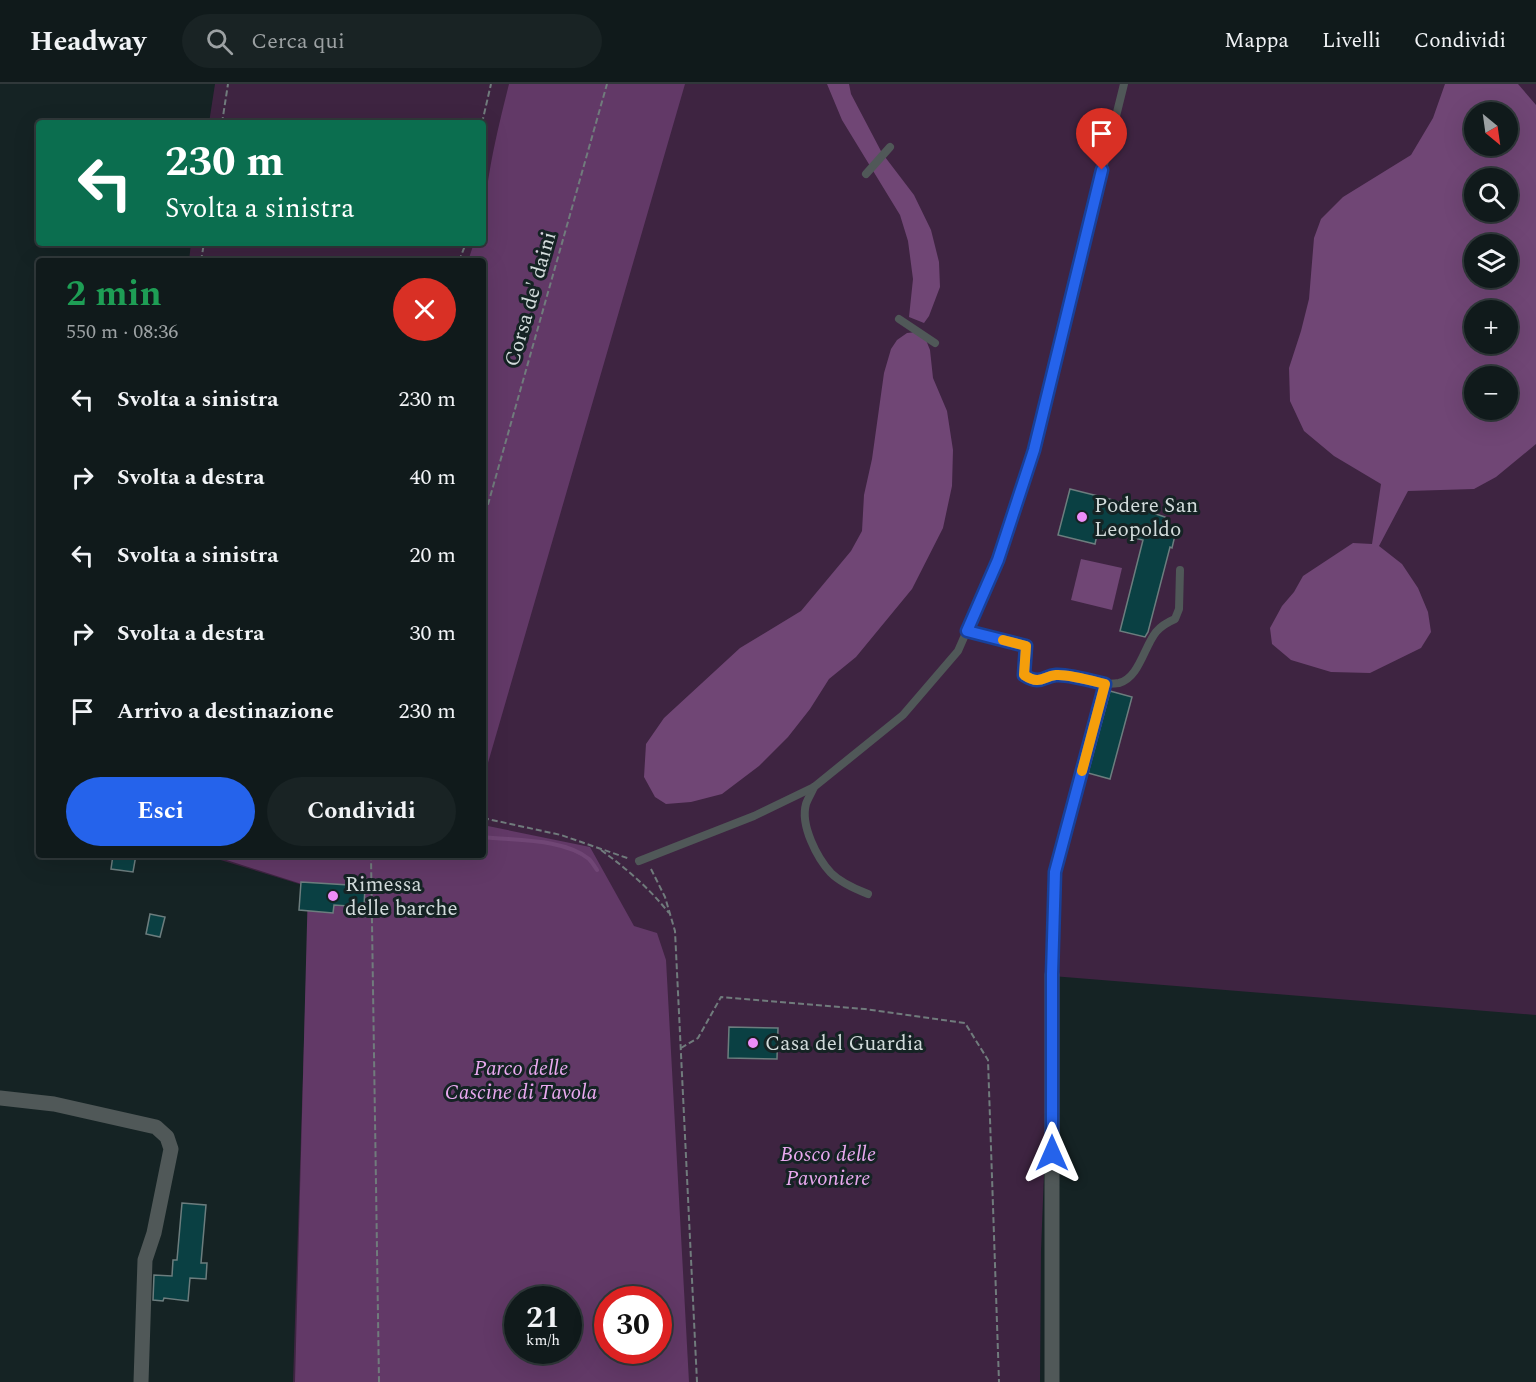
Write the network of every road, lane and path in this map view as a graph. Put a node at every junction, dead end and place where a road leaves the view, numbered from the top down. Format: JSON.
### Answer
{"nodes":[{"id":1,"x":228,"y":84,"type":"edge"},
{"id":2,"x":491,"y":84,"type":"edge"},
{"id":3,"x":607,"y":84,"type":"edge"},
{"id":4,"x":1124,"y":84,"type":"edge"},
{"id":5,"x":222,"y":120,"type":"edge"},
{"id":6,"x":483,"y":120,"type":"edge"},
{"id":7,"x":890,"y":147,"type":"dead end"},
{"id":8,"x":866,"y":174,"type":"dead end"},
{"id":9,"x":899,"y":319,"type":"dead end"},
{"id":10,"x":935,"y":343,"type":"dead end"},
{"id":11,"x":486,"y":511,"type":"edge"},
{"id":12,"x":1180,"y":570,"type":"dead end"},
{"id":13,"x":967,"y":631,"type":"junction"},
{"id":14,"x":1105,"y":684,"type":"junction"},
{"id":15,"x":814,"y":787,"type":"junction"},
{"id":16,"x":486,"y":819,"type":"edge"},
{"id":17,"x":598,"y":848,"type":"junction"},
{"id":18,"x":371,"y":858,"type":"edge"},
{"id":19,"x":639,"y":861,"type":"junction"},
{"id":20,"x":868,"y":894,"type":"dead end"},
{"id":21,"x":670,"y":915,"type":"junction"},
{"id":22,"x":1052,"y":974,"type":"joint"},
{"id":23,"x":681,"y":1048,"type":"junction"},
{"id":24,"x":0,"y":1098,"type":"edge"},
{"id":25,"x":141,"y":1382,"type":"edge"},
{"id":26,"x":379,"y":1382,"type":"edge"},
{"id":27,"x":698,"y":1382,"type":"edge"},
{"id":28,"x":999,"y":1382,"type":"edge"},
{"id":29,"x":1052,"y":1382,"type":"edge"}],
"edges":[{"from":1,"to":5,"type":"path"},
{"from":2,"to":6,"type":"path"},
{"from":3,"to":11,"type":"path","name":"Corsa de' daini"},
{"from":4,"to":13,"type":"lane"},
{"from":7,"to":8,"type":"lane"},
{"from":9,"to":10,"type":"lane"},
{"from":12,"to":14,"type":"lane"},
{"from":13,"to":14,"type":"lane"},
{"from":13,"to":15,"type":"lane"},
{"from":14,"to":22,"type":"lane"},
{"from":15,"to":19,"type":"lane"},
{"from":15,"to":20,"type":"lane"},
{"from":16,"to":17,"type":"path"},
{"from":17,"to":19,"type":"path"},
{"from":17,"to":21,"type":"path"},
{"from":18,"to":26,"type":"path"},
{"from":19,"to":21,"type":"path"},
{"from":21,"to":23,"type":"path"},
{"from":22,"to":29,"type":"street"},
{"from":23,"to":27,"type":"path"},
{"from":23,"to":28,"type":"path"},
{"from":24,"to":25,"type":"street"}]}
